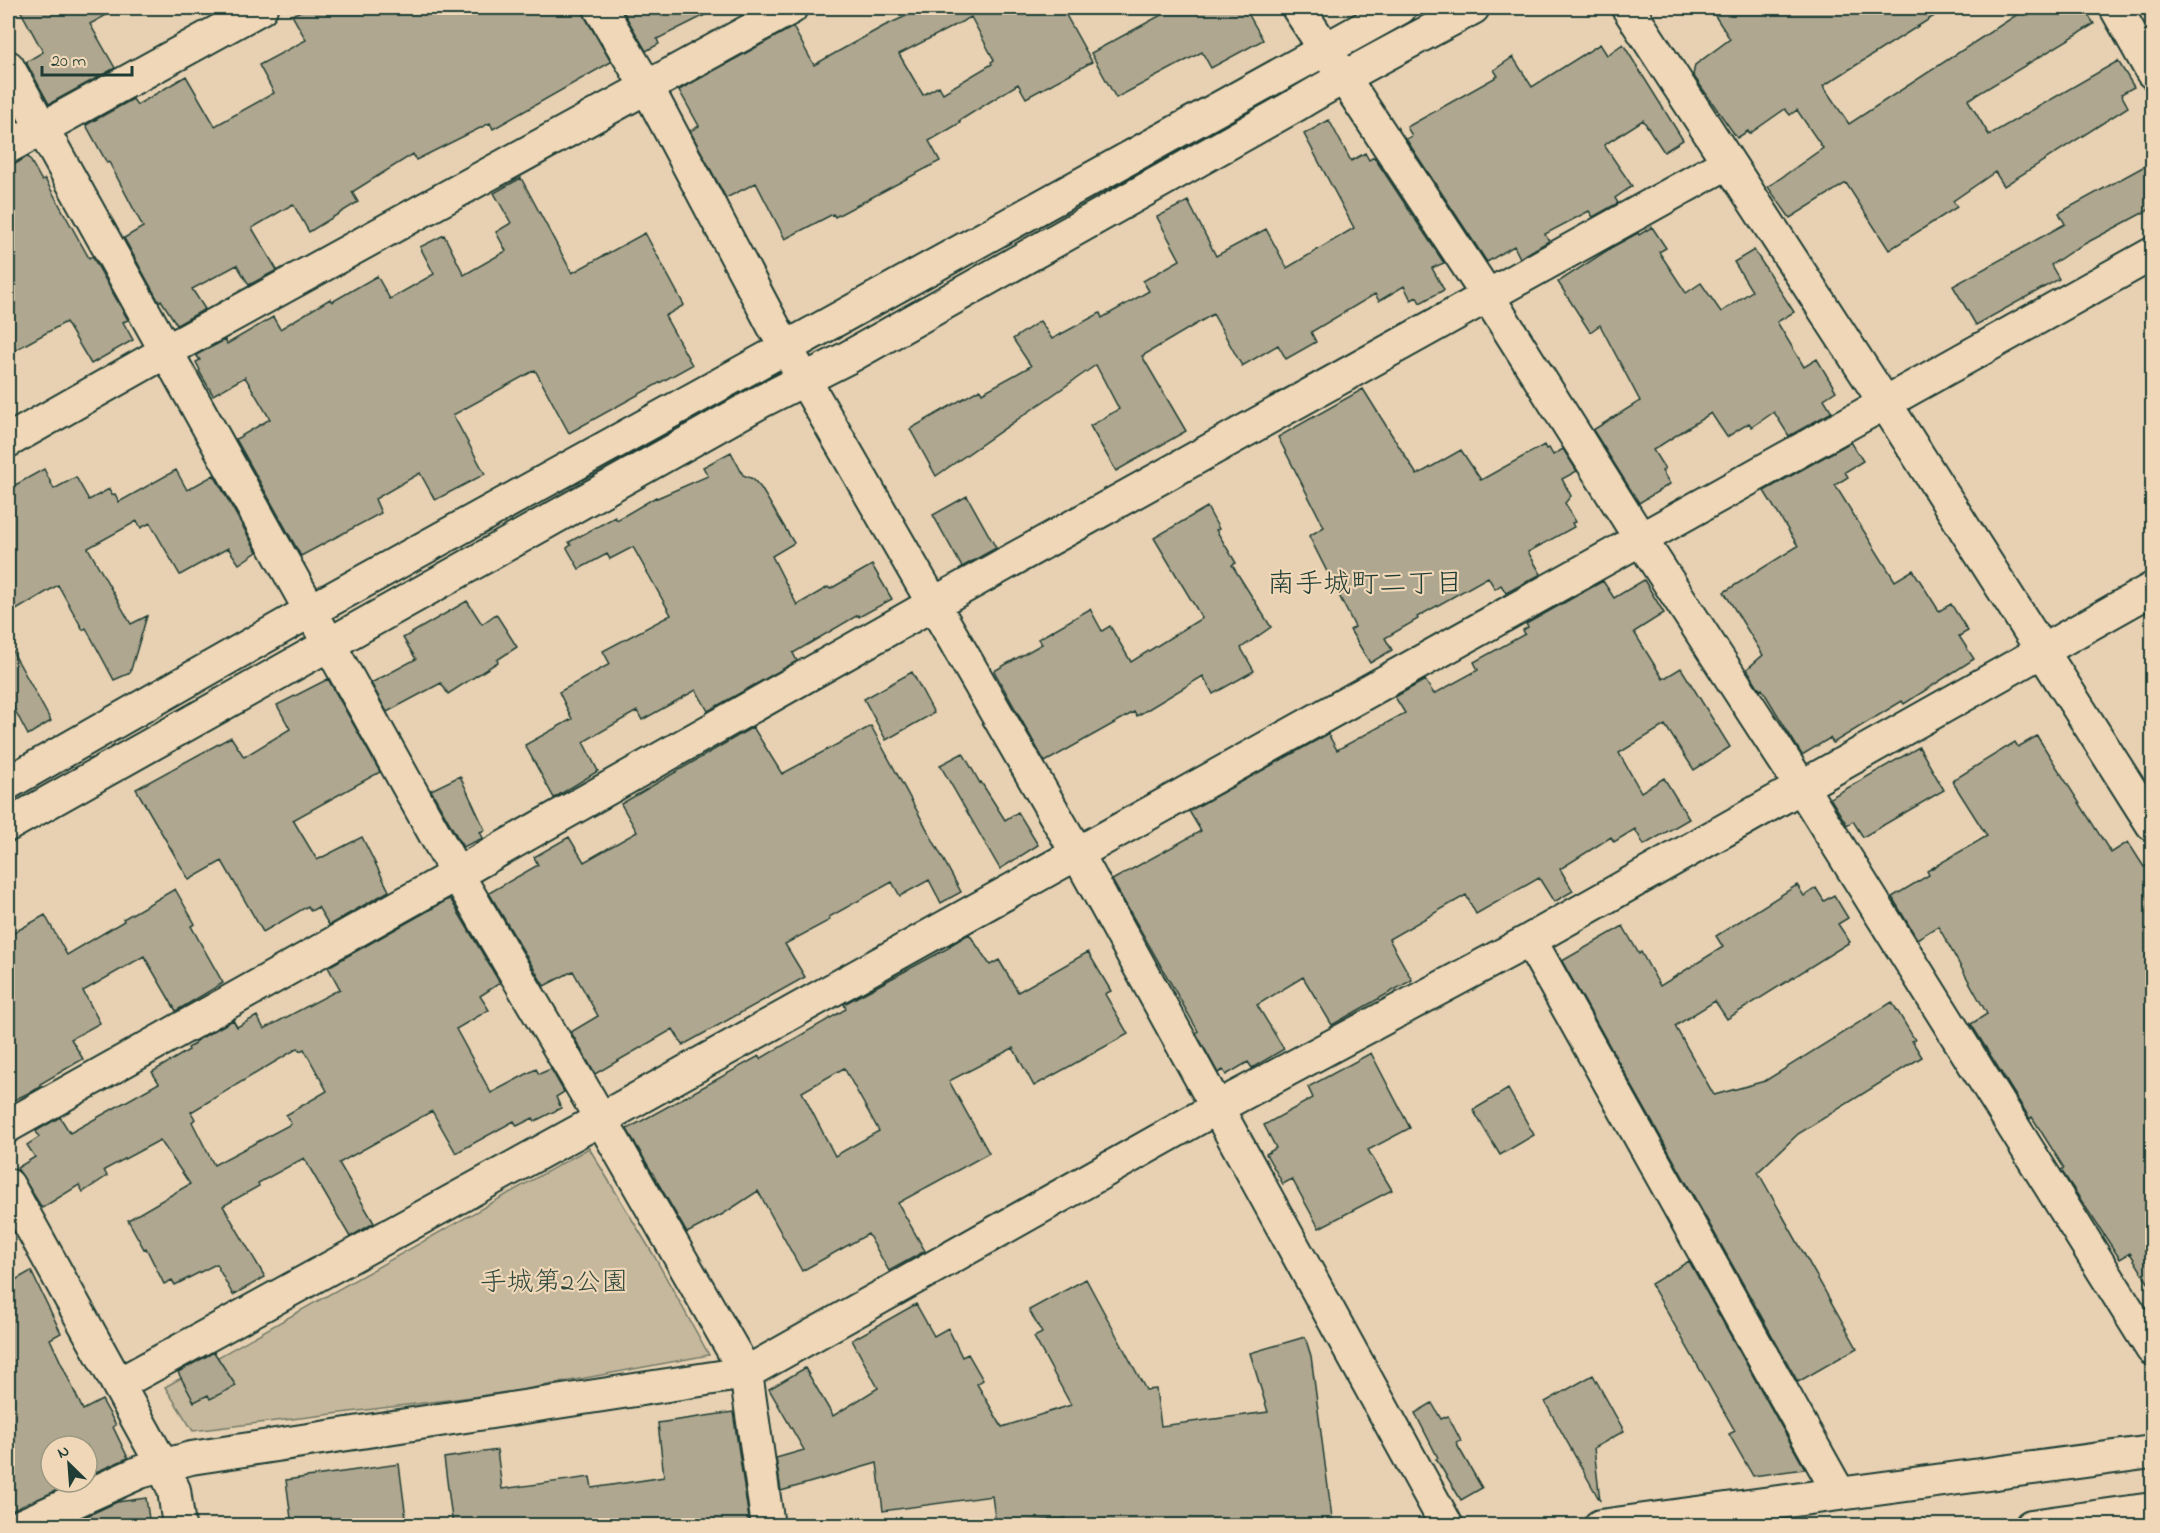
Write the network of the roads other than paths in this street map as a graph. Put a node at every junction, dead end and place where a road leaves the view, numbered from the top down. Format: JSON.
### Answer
{"nodes":[{"id":1,"x":261,"y":8,"type":"edge"},
{"id":2,"x":600,"y":8,"type":"edge"},
{"id":3,"x":791,"y":8,"type":"edge"},
{"id":4,"x":1298,"y":8,"type":"edge"},
{"id":5,"x":1400,"y":8,"type":"edge"},
{"id":6,"x":1473,"y":8,"type":"edge"},
{"id":7,"x":1628,"y":8,"type":"edge"},
{"id":8,"x":2116,"y":8,"type":"edge"},
{"id":9,"x":1324,"y":49,"type":"junction"},
{"id":10,"x":8,"y":67,"type":"edge"},
{"id":11,"x":2152,"y":72,"type":"edge"},
{"id":12,"x":1344,"y":76,"type":"junction"},
{"id":13,"x":647,"y":87,"type":"junction"},
{"id":14,"x":41,"y":128,"type":"junction"},
{"id":15,"x":8,"y":147,"type":"edge"},
{"id":16,"x":1727,"y":163,"type":"junction"},
{"id":17,"x":2152,"y":254,"type":"edge"},
{"id":18,"x":1487,"y":295,"type":"junction"},
{"id":19,"x":785,"y":347,"type":"junction"},
{"id":20,"x":165,"y":352,"type":"junction"},
{"id":21,"x":806,"y":380,"type":"junction"},
{"id":22,"x":1885,"y":403,"type":"junction"},
{"id":23,"x":8,"y":441,"type":"edge"},
{"id":24,"x":1640,"y":538,"type":"junction"},
{"id":25,"x":2152,"y":589,"type":"edge"},
{"id":26,"x":933,"y":604,"type":"junction"},
{"id":27,"x":310,"y":611,"type":"junction"},
{"id":28,"x":330,"y":644,"type":"junction"},
{"id":29,"x":2041,"y":650,"type":"junction"},
{"id":30,"x":8,"y":783,"type":"edge"},
{"id":31,"x":1801,"y":786,"type":"junction"},
{"id":32,"x":2152,"y":824,"type":"edge"},
{"id":33,"x":8,"y":825,"type":"edge"},
{"id":34,"x":1077,"y":853,"type":"junction"},
{"id":35,"x":457,"y":874,"type":"junction"},
{"id":36,"x":1530,"y":940,"type":"junction"},
{"id":37,"x":1218,"y":1107,"type":"junction"},
{"id":38,"x":601,"y":1119,"type":"junction"},
{"id":39,"x":8,"y":1126,"type":"edge"},
{"id":40,"x":8,"y":1185,"type":"edge"},
{"id":41,"x":2152,"y":1349,"type":"edge"},
{"id":42,"x":746,"y":1373,"type":"junction"},
{"id":43,"x":119,"y":1384,"type":"junction"},
{"id":44,"x":2152,"y":1452,"type":"edge"},
{"id":45,"x":163,"y":1466,"type":"junction"},
{"id":46,"x":1839,"y":1493,"type":"junction"},
{"id":47,"x":2152,"y":1509,"type":"edge"},
{"id":48,"x":20,"y":1526,"type":"edge"},
{"id":49,"x":179,"y":1526,"type":"edge"},
{"id":50,"x":768,"y":1526,"type":"edge"},
{"id":51,"x":1447,"y":1526,"type":"edge"},
{"id":52,"x":1600,"y":1526,"type":"edge"},
{"id":53,"x":2031,"y":1526,"type":"edge"}],
"edges":[{"from":1,"to":14,"type":"street"},
{"from":2,"to":13,"type":"street"},
{"from":3,"to":13,"type":"street"},
{"from":4,"to":9,"type":"street"},
{"from":5,"to":9,"type":"street"},
{"from":6,"to":12,"type":"street"},
{"from":7,"to":16,"type":"street"},
{"from":8,"to":11,"type":"street"},
{"from":9,"to":12,"type":"street"},
{"from":9,"to":19,"type":"street"},
{"from":10,"to":14,"type":"street"},
{"from":12,"to":18,"type":"street"},
{"from":12,"to":21,"type":"street"},
{"from":13,"to":19,"type":"street"},
{"from":13,"to":20,"type":"street"},
{"from":14,"to":15,"type":"street"},
{"from":14,"to":20,"type":"street"},
{"from":16,"to":18,"type":"street"},
{"from":16,"to":22,"type":"street"},
{"from":17,"to":22,"type":"street"},
{"from":18,"to":24,"type":"street"},
{"from":18,"to":26,"type":"street"},
{"from":19,"to":21,"type":"street"},
{"from":19,"to":27,"type":"street"},
{"from":20,"to":23,"type":"street"},
{"from":20,"to":27,"type":"street"},
{"from":21,"to":26,"type":"street"},
{"from":21,"to":28,"type":"street"},
{"from":22,"to":24,"type":"street"},
{"from":22,"to":29,"type":"street"},
{"from":24,"to":31,"type":"street"},
{"from":24,"to":34,"type":"street"},
{"from":25,"to":29,"type":"street"},
{"from":26,"to":34,"type":"street"},
{"from":26,"to":35,"type":"street"},
{"from":27,"to":28,"type":"street"},
{"from":27,"to":30,"type":"street"},
{"from":28,"to":33,"type":"street"},
{"from":28,"to":35,"type":"street"},
{"from":29,"to":31,"type":"street"},
{"from":29,"to":32,"type":"street"},
{"from":31,"to":36,"type":"street"},
{"from":31,"to":41,"type":"street"},
{"from":34,"to":37,"type":"street"},
{"from":34,"to":38,"type":"street"},
{"from":35,"to":38,"type":"street"},
{"from":35,"to":39,"type":"street"},
{"from":36,"to":37,"type":"street"},
{"from":36,"to":46,"type":"street"},
{"from":37,"to":42,"type":"street"},
{"from":37,"to":51,"type":"street"},
{"from":38,"to":42,"type":"street"},
{"from":38,"to":43,"type":"street"},
{"from":40,"to":43,"type":"street"},
{"from":42,"to":45,"type":"street"},
{"from":42,"to":50,"type":"street"},
{"from":43,"to":45,"type":"street"},
{"from":44,"to":46,"type":"street"},
{"from":45,"to":48,"type":"street"},
{"from":45,"to":49,"type":"street"},
{"from":46,"to":52,"type":"street"},
{"from":47,"to":53,"type":"street"}]}
